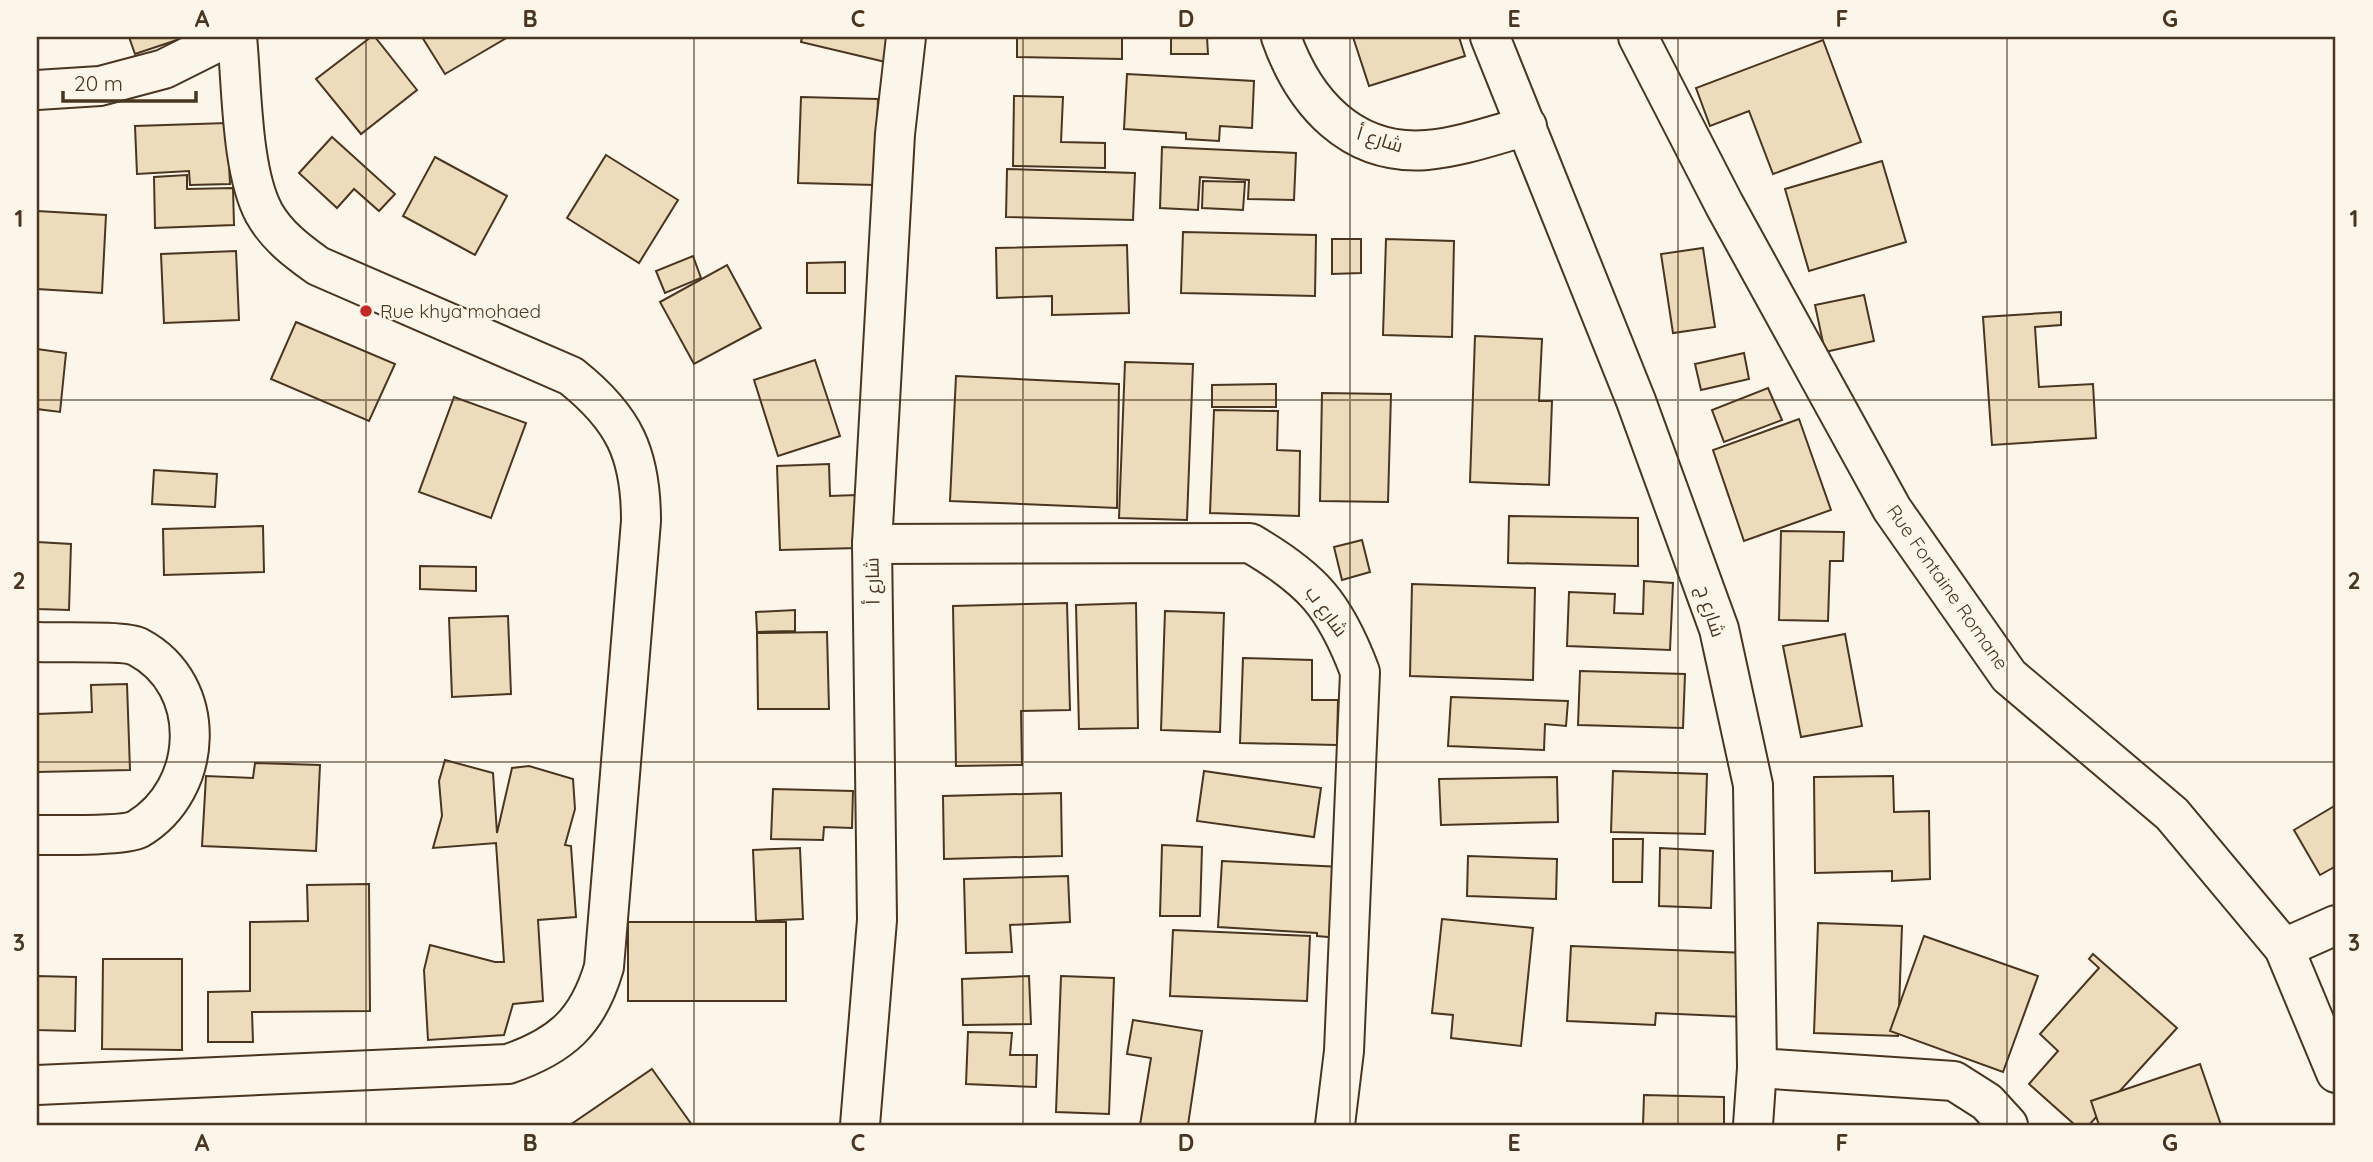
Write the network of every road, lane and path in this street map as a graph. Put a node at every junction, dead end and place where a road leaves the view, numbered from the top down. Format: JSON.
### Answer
{"nodes":[{"id":1,"x":228,"y":37,"type":"edge"},
{"id":2,"x":237,"y":37,"type":"edge"},
{"id":3,"x":906,"y":37,"type":"edge"},
{"id":4,"x":1281,"y":37,"type":"edge"},
{"id":5,"x":1490,"y":37,"type":"edge"},
{"id":6,"x":1638,"y":37,"type":"edge"},
{"id":7,"x":37,"y":90,"type":"edge"},
{"id":8,"x":1527,"y":125,"type":"junction"},
{"id":9,"x":872,"y":544,"type":"junction"},
{"id":10,"x":37,"y":642,"type":"edge"},
{"id":11,"x":37,"y":835,"type":"edge"},
{"id":12,"x":2336,"y":925,"type":"edge"},
{"id":13,"x":2284,"y":948,"type":"junction"},
{"id":14,"x":1757,"y":1068,"type":"junction"},
{"id":15,"x":2336,"y":1073,"type":"edge"},
{"id":16,"x":37,"y":1085,"type":"edge"},
{"id":17,"x":860,"y":1125,"type":"edge"},
{"id":18,"x":1335,"y":1125,"type":"edge"},
{"id":19,"x":1753,"y":1125,"type":"edge"},
{"id":20,"x":2008,"y":1125,"type":"edge"}],
"edges":[{"from":1,"to":7,"type":"street"},
{"from":2,"to":16,"type":"street"},
{"from":3,"to":9,"type":"street","name":"شارع أ"},
{"from":4,"to":8,"type":"street","name":"شارع أ"},
{"from":5,"to":8,"type":"street","name":"شارع ج"},
{"from":6,"to":13,"type":"street","name":"Rue Fontaine Romane"},
{"from":8,"to":14,"type":"street","name":"شارع ج"},
{"from":9,"to":17,"type":"street","name":"شارع أ"},
{"from":9,"to":18,"type":"street","name":"شارع ب"},
{"from":10,"to":11,"type":"street"},
{"from":12,"to":13,"type":"street"},
{"from":13,"to":15,"type":"street","name":"Rue Fontaine Romane"},
{"from":14,"to":19,"type":"street","name":"شارع ج"},
{"from":14,"to":20,"type":"street"}]}
